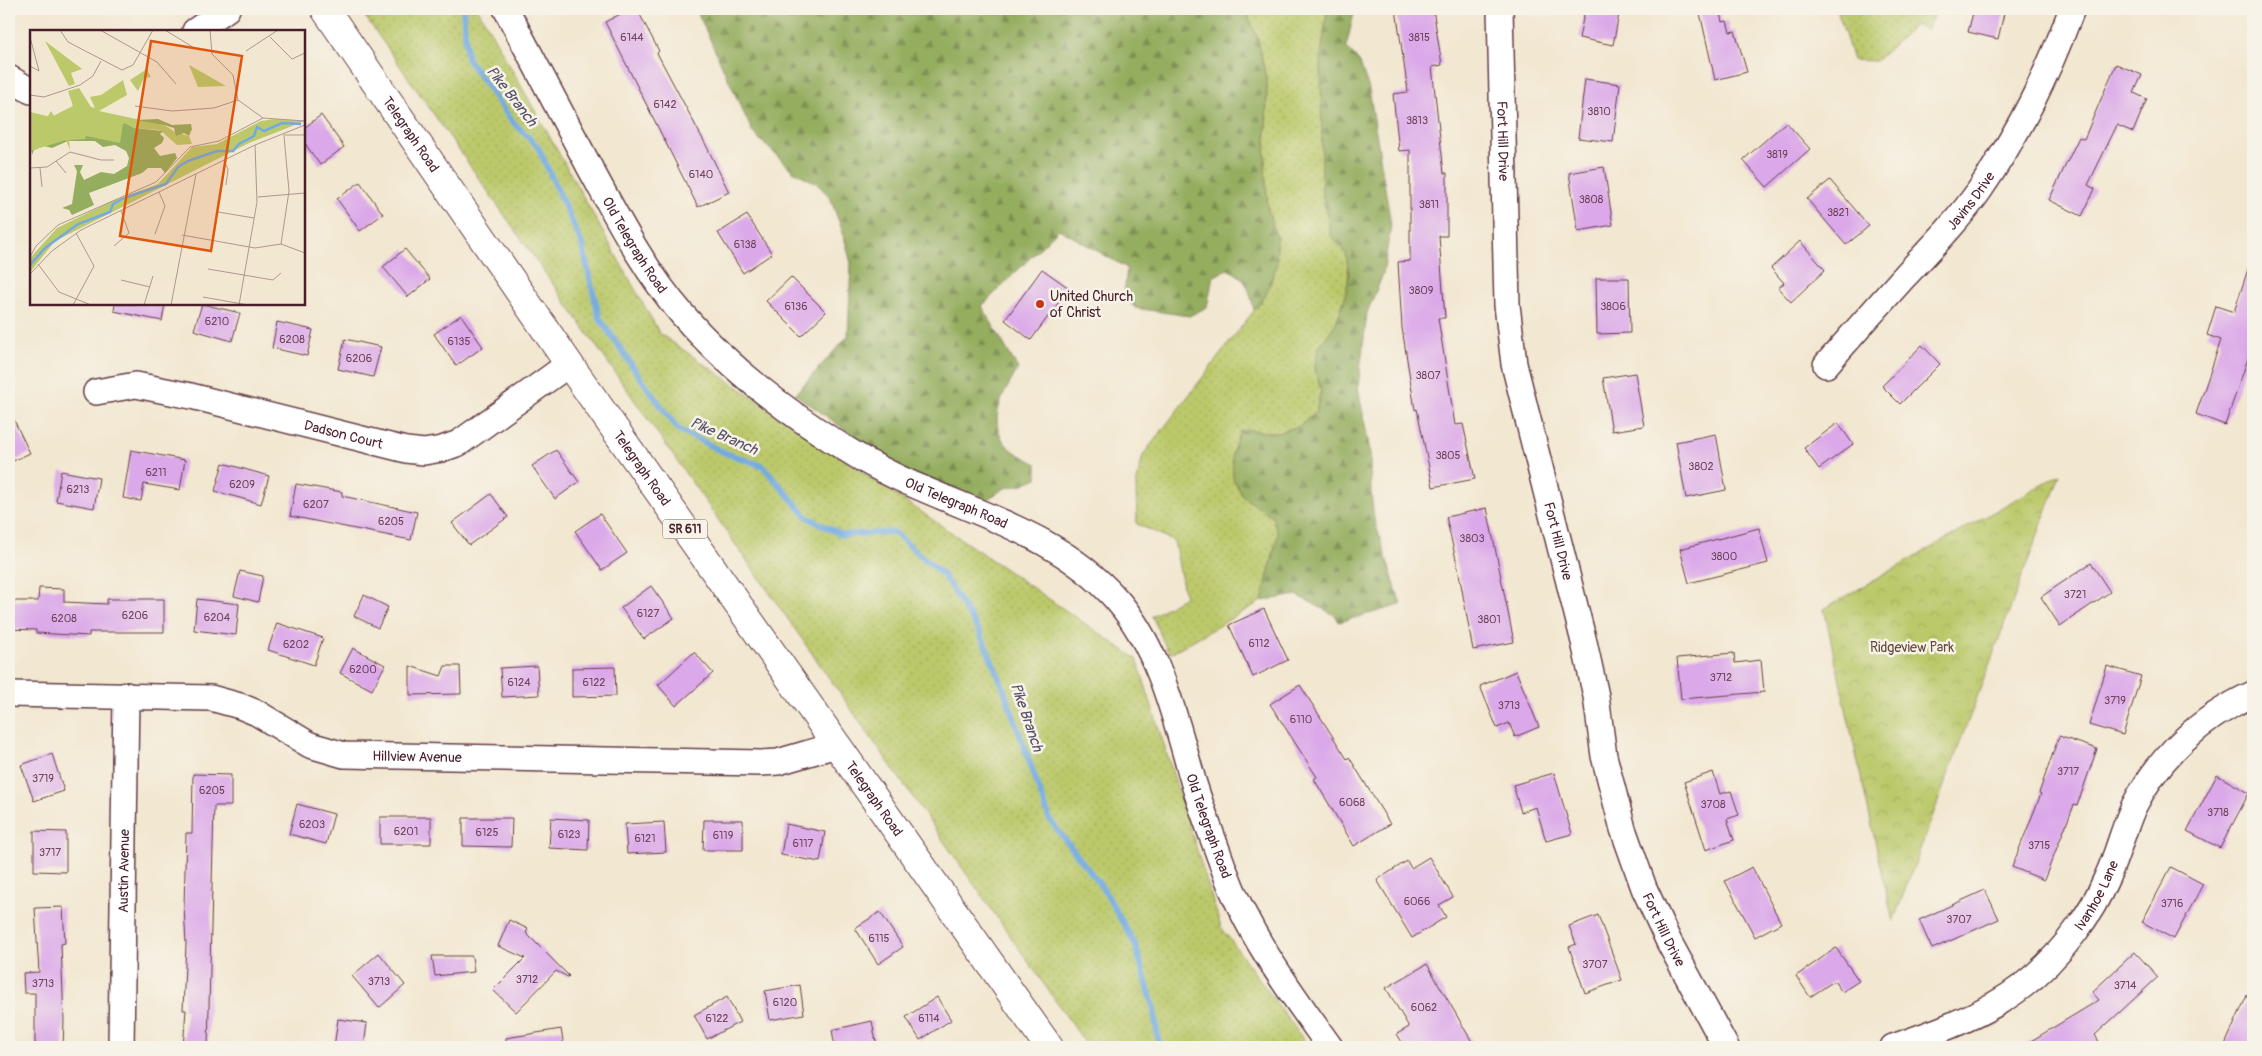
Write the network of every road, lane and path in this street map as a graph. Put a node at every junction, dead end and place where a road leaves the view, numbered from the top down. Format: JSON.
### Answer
{"nodes":[{"id":1,"x":227,"y":9,"type":"edge"},
{"id":2,"x":325,"y":9,"type":"edge"},
{"id":3,"x":506,"y":9,"type":"edge"},
{"id":4,"x":1500,"y":9,"type":"edge"},
{"id":5,"x":2072,"y":9,"type":"edge"},
{"id":6,"x":196,"y":30,"type":"edge"},
{"id":7,"x":9,"y":78,"type":"edge"},
{"id":8,"x":30,"y":90,"type":"edge"},
{"id":9,"x":569,"y":364,"type":"junction"},
{"id":10,"x":1826,"y":364,"type":"dead end"},
{"id":11,"x":96,"y":392,"type":"dead end"},
{"id":12,"x":9,"y":694,"type":"edge"},
{"id":13,"x":2253,"y":694,"type":"edge"},
{"id":14,"x":126,"y":695,"type":"junction"},
{"id":15,"x":836,"y":745,"type":"junction"},
{"id":16,"x":1043,"y":1045,"type":"edge"},
{"id":17,"x":121,"y":1047,"type":"edge"},
{"id":18,"x":1330,"y":1047,"type":"edge"},
{"id":19,"x":1726,"y":1047,"type":"edge"},
{"id":20,"x":1893,"y":1047,"type":"edge"}],
"edges":[{"from":1,"to":6,"type":"street"},
{"from":2,"to":9,"type":"main road","name":"Telegraph Road","number":"SR 611"},
{"from":3,"to":18,"type":"street","name":"Old Telegraph Road"},
{"from":4,"to":19,"type":"street","name":"Fort Hill Drive"},
{"from":5,"to":10,"type":"street","name":"Javins Drive"},
{"from":7,"to":8,"type":"street"},
{"from":9,"to":11,"type":"street","name":"Dadson Court"},
{"from":9,"to":15,"type":"main road","name":"Telegraph Road","number":"SR 611"},
{"from":12,"to":14,"type":"street","name":"Hillview Avenue"},
{"from":13,"to":20,"type":"street","name":"Ivanhoe Lane"},
{"from":14,"to":15,"type":"street","name":"Hillview Avenue"},
{"from":14,"to":17,"type":"street","name":"Austin Avenue"},
{"from":15,"to":16,"type":"main road","name":"Telegraph Road","number":"SR 611"}]}
